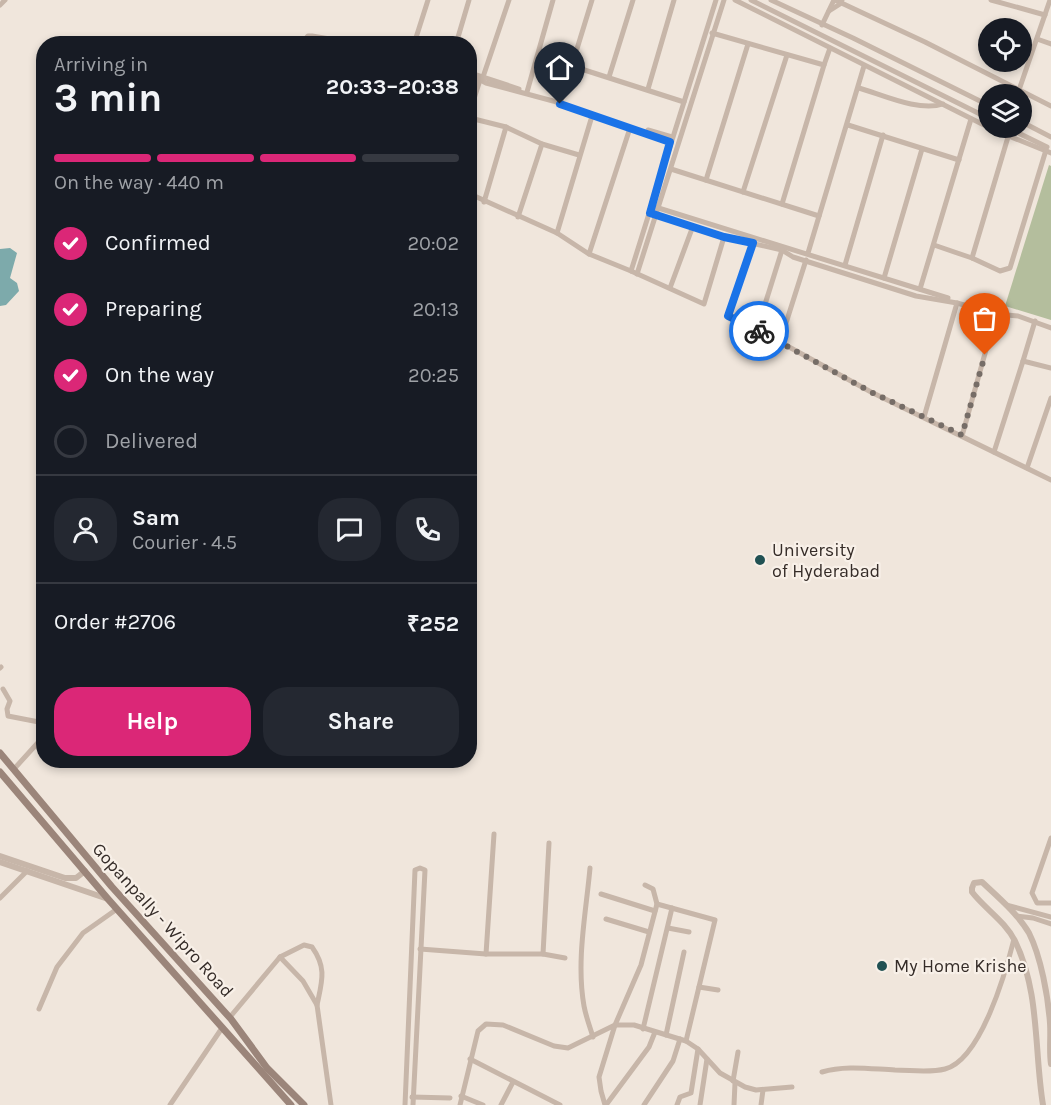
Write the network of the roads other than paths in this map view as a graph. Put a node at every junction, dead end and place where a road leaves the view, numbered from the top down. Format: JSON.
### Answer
{"nodes":[{"id":1,"x":5,"y":0,"type":"edge"},
{"id":2,"x":428,"y":0,"type":"edge"},
{"id":3,"x":469,"y":0,"type":"edge"},
{"id":4,"x":509,"y":0,"type":"edge"},
{"id":5,"x":553,"y":0,"type":"edge"},
{"id":6,"x":592,"y":0,"type":"edge"},
{"id":7,"x":633,"y":0,"type":"edge"},
{"id":8,"x":674,"y":0,"type":"edge"},
{"id":9,"x":716,"y":0,"type":"edge"},
{"id":10,"x":724,"y":0,"type":"edge"},
{"id":11,"x":735,"y":0,"type":"edge"},
{"id":12,"x":751,"y":0,"type":"edge"},
{"id":13,"x":771,"y":0,"type":"edge"},
{"id":14,"x":991,"y":0,"type":"edge"},
{"id":15,"x":1050,"y":0,"type":"edge"},
{"id":16,"x":838,"y":1,"type":"edge"},
{"id":17,"x":0,"y":5,"type":"edge"},
{"id":18,"x":1046,"y":15,"type":"junction"},
{"id":19,"x":823,"y":24,"type":"junction"},
{"id":20,"x":817,"y":32,"type":"junction"},
{"id":21,"x":712,"y":33,"type":"junction"},
{"id":22,"x":417,"y":36,"type":"edge"},
{"id":23,"x":458,"y":36,"type":"edge"},
{"id":24,"x":814,"y":38,"type":"junction"},
{"id":25,"x":1037,"y":39,"type":"junction"},
{"id":26,"x":748,"y":44,"type":"junction"},
{"id":27,"x":1051,"y":44,"type":"edge"},
{"id":28,"x":830,"y":48,"type":"junction"},
{"id":29,"x":787,"y":55,"type":"junction"},
{"id":30,"x":824,"y":65,"type":"junction"},
{"id":31,"x":572,"y":66,"type":"junction"},
{"id":32,"x":864,"y":66,"type":"junction"},
{"id":33,"x":477,"y":77,"type":"edge"},
{"id":34,"x":609,"y":77,"type":"junction"},
{"id":35,"x":481,"y":79,"type":"junction"},
{"id":36,"x":1007,"y":84,"type":"edge"},
{"id":37,"x":1021,"y":84,"type":"edge"},
{"id":38,"x":859,"y":88,"type":"junction"},
{"id":39,"x":648,"y":89,"type":"junction"},
{"id":40,"x":477,"y":91,"type":"edge"},
{"id":41,"x":527,"y":92,"type":"junction"},
{"id":42,"x":1032,"y":96,"type":"edge"},
{"id":43,"x":978,"y":100,"type":"edge"},
{"id":44,"x":683,"y":102,"type":"junction"},
{"id":45,"x":561,"y":103,"type":"junction"},
{"id":46,"x":943,"y":104,"type":"junction"},
{"id":47,"x":691,"y":105,"type":"junction"},
{"id":48,"x":1051,"y":106,"type":"edge"},
{"id":49,"x":978,"y":113,"type":"edge"},
{"id":50,"x":592,"y":116,"type":"junction"},
{"id":51,"x":971,"y":119,"type":"junction"},
{"id":52,"x":477,"y":120,"type":"edge"},
{"id":53,"x":978,"y":122,"type":"edge"},
{"id":54,"x":848,"y":125,"type":"junction"},
{"id":55,"x":1032,"y":127,"type":"edge"},
{"id":56,"x":506,"y":128,"type":"junction"},
{"id":57,"x":630,"y":128,"type":"junction"},
{"id":58,"x":883,"y":135,"type":"junction"},
{"id":59,"x":1051,"y":137,"type":"edge"},
{"id":60,"x":1008,"y":138,"type":"edge"},
{"id":61,"x":1011,"y":138,"type":"edge"},
{"id":62,"x":1026,"y":138,"type":"edge"},
{"id":63,"x":671,"y":140,"type":"junction"},
{"id":64,"x":679,"y":143,"type":"junction"},
{"id":65,"x":542,"y":144,"type":"junction"},
{"id":66,"x":922,"y":149,"type":"junction"},
{"id":67,"x":1049,"y":151,"type":"edge"},
{"id":68,"x":579,"y":155,"type":"junction"},
{"id":69,"x":959,"y":160,"type":"junction"},
{"id":70,"x":671,"y":169,"type":"junction"},
{"id":71,"x":706,"y":180,"type":"junction"},
{"id":72,"x":744,"y":192,"type":"junction"},
{"id":73,"x":477,"y":198,"type":"edge"},
{"id":74,"x":484,"y":202,"type":"junction"},
{"id":75,"x":782,"y":204,"type":"junction"},
{"id":76,"x":655,"y":212,"type":"junction"},
{"id":77,"x":819,"y":216,"type":"junction"},
{"id":78,"x":518,"y":217,"type":"junction"},
{"id":79,"x":693,"y":226,"type":"junction"},
{"id":80,"x":557,"y":233,"type":"junction"},
{"id":81,"x":724,"y":237,"type":"junction"},
{"id":82,"x":753,"y":243,"type":"junction"},
{"id":83,"x":934,"y":245,"type":"junction"},
{"id":84,"x":782,"y":250,"type":"junction"},
{"id":85,"x":796,"y":250,"type":"junction"},
{"id":86,"x":808,"y":253,"type":"junction"},
{"id":87,"x":589,"y":254,"type":"junction"},
{"id":88,"x":793,"y":257,"type":"junction"},
{"id":89,"x":972,"y":258,"type":"junction"},
{"id":90,"x":806,"y":261,"type":"junction"},
{"id":91,"x":845,"y":265,"type":"junction"},
{"id":92,"x":634,"y":272,"type":"junction"},
{"id":93,"x":884,"y":278,"type":"junction"},
{"id":94,"x":670,"y":288,"type":"junction"},
{"id":95,"x":920,"y":290,"type":"junction"},
{"id":96,"x":957,"y":303,"type":"junction"},
{"id":97,"x":996,"y":314,"type":"junction"},
{"id":98,"x":1035,"y":321,"type":"junction"},
{"id":99,"x":1051,"y":326,"type":"edge"},
{"id":100,"x":757,"y":330,"type":"junction"},
{"id":101,"x":780,"y":342,"type":"junction"},
{"id":102,"x":1023,"y":361,"type":"junction"},
{"id":103,"x":1051,"y":368,"type":"edge"},
{"id":104,"x":1051,"y":398,"type":"edge"},
{"id":105,"x":924,"y":417,"type":"junction"},
{"id":106,"x":962,"y":435,"type":"junction"},
{"id":107,"x":994,"y":452,"type":"junction"},
{"id":108,"x":1027,"y":468,"type":"junction"},
{"id":109,"x":1051,"y":480,"type":"edge"},
{"id":110,"x":3,"y":689,"type":"dead end"},
{"id":111,"x":36,"y":721,"type":"edge"},
{"id":112,"x":36,"y":745,"type":"edge"},
{"id":113,"x":0,"y":753,"type":"edge"},
{"id":114,"x":8,"y":762,"type":"junction"},
{"id":115,"x":14,"y":769,"type":"junction"},
{"id":116,"x":0,"y":770,"type":"edge"},
{"id":117,"x":494,"y":834,"type":"dead end"},
{"id":118,"x":1051,"y":838,"type":"edge"},
{"id":119,"x":549,"y":843,"type":"dead end"},
{"id":120,"x":0,"y":856,"type":"edge"},
{"id":121,"x":0,"y":862,"type":"edge"},
{"id":122,"x":590,"y":868,"type":"dead end"},
{"id":123,"x":27,"y":871,"type":"junction"},
{"id":124,"x":85,"y":871,"type":"junction"},
{"id":125,"x":645,"y":885,"type":"dead end"},
{"id":126,"x":601,"y":894,"type":"dead end"},
{"id":127,"x":0,"y":898,"type":"edge"},
{"id":128,"x":108,"y":899,"type":"junction"},
{"id":129,"x":1051,"y":903,"type":"edge"},
{"id":130,"x":657,"y":904,"type":"junction"},
{"id":131,"x":1004,"y":904,"type":"junction"},
{"id":132,"x":672,"y":908,"type":"junction"},
{"id":133,"x":117,"y":909,"type":"junction"},
{"id":134,"x":655,"y":911,"type":"junction"},
{"id":135,"x":1016,"y":916,"type":"junction"},
{"id":136,"x":1051,"y":917,"type":"edge"},
{"id":137,"x":606,"y":919,"type":"dead end"},
{"id":138,"x":1051,"y":924,"type":"edge"},
{"id":139,"x":668,"y":928,"type":"junction"},
{"id":140,"x":649,"y":932,"type":"junction"},
{"id":141,"x":689,"y":932,"type":"dead end"},
{"id":142,"x":1014,"y":939,"type":"junction"},
{"id":143,"x":412,"y":949,"type":"junction"},
{"id":144,"x":422,"y":950,"type":"junction"},
{"id":145,"x":684,"y":952,"type":"dead end"},
{"id":146,"x":486,"y":954,"type":"junction"},
{"id":147,"x":543,"y":954,"type":"junction"},
{"id":148,"x":280,"y":957,"type":"junction"},
{"id":149,"x":565,"y":958,"type":"dead end"},
{"id":150,"x":699,"y":987,"type":"junction"},
{"id":151,"x":718,"y":990,"type":"dead end"},
{"id":152,"x":317,"y":1005,"type":"junction"},
{"id":153,"x":39,"y":1009,"type":"dead end"},
{"id":154,"x":230,"y":1017,"type":"junction"},
{"id":155,"x":615,"y":1025,"type":"junction"},
{"id":156,"x":222,"y":1028,"type":"junction"},
{"id":157,"x":643,"y":1029,"type":"junction"},
{"id":158,"x":655,"y":1032,"type":"junction"},
{"id":159,"x":666,"y":1035,"type":"junction"},
{"id":160,"x":593,"y":1037,"type":"junction"},
{"id":161,"x":683,"y":1040,"type":"junction"},
{"id":162,"x":698,"y":1049,"type":"junction"},
{"id":163,"x":738,"y":1052,"type":"dead end"},
{"id":164,"x":470,"y":1059,"type":"junction"},
{"id":165,"x":707,"y":1059,"type":"junction"},
{"id":166,"x":1051,"y":1065,"type":"edge"},
{"id":167,"x":822,"y":1072,"type":"dead end"},
{"id":168,"x":513,"y":1082,"type":"junction"},
{"id":169,"x":734,"y":1082,"type":"junction"},
{"id":170,"x":792,"y":1088,"type":"dead end"},
{"id":171,"x":763,"y":1090,"type":"junction"},
{"id":172,"x":414,"y":1096,"type":"junction"},
{"id":173,"x":461,"y":1096,"type":"junction"},
{"id":174,"x":450,"y":1098,"type":"dead end"},
{"id":175,"x":405,"y":1103,"type":"edge"},
{"id":176,"x":549,"y":1103,"type":"edge"},
{"id":177,"x":170,"y":1105,"type":"edge"},
{"id":178,"x":291,"y":1105,"type":"edge"},
{"id":179,"x":304,"y":1105,"type":"edge"},
{"id":180,"x":331,"y":1105,"type":"edge"},
{"id":181,"x":413,"y":1105,"type":"edge"},
{"id":182,"x":459,"y":1105,"type":"edge"},
{"id":183,"x":483,"y":1105,"type":"edge"},
{"id":184,"x":501,"y":1105,"type":"edge"},
{"id":185,"x":560,"y":1105,"type":"edge"},
{"id":186,"x":606,"y":1105,"type":"edge"},
{"id":187,"x":644,"y":1105,"type":"edge"},
{"id":188,"x":677,"y":1105,"type":"edge"},
{"id":189,"x":700,"y":1105,"type":"edge"},
{"id":190,"x":734,"y":1105,"type":"edge"},
{"id":191,"x":761,"y":1105,"type":"edge"},
{"id":192,"x":1043,"y":1105,"type":"edge"}],
"edges":[{"from":1,"to":17,"type":"street"},
{"from":2,"to":22,"type":"street"},
{"from":3,"to":23,"type":"street"},
{"from":4,"to":35,"type":"street"},
{"from":5,"to":41,"type":"street"},
{"from":6,"to":31,"type":"street"},
{"from":7,"to":34,"type":"street"},
{"from":8,"to":39,"type":"street"},
{"from":9,"to":44,"type":"street"},
{"from":10,"to":21,"type":"street"},
{"from":11,"to":24,"type":"street"},
{"from":12,"to":20,"type":"street"},
{"from":13,"to":19,"type":"street"},
{"from":14,"to":18,"type":"street"},
{"from":15,"to":18,"type":"street"},
{"from":16,"to":19,"type":"street"},
{"from":16,"to":36,"type":"street"},
{"from":18,"to":25,"type":"street"},
{"from":19,"to":20,"type":"street"},
{"from":19,"to":43,"type":"street"},
{"from":20,"to":24,"type":"street"},
{"from":20,"to":49,"type":"street"},
{"from":21,"to":26,"type":"street"},
{"from":21,"to":47,"type":"street"},
{"from":24,"to":28,"type":"street"},
{"from":25,"to":27,"type":"street"},
{"from":25,"to":37,"type":"street"},
{"from":26,"to":29,"type":"street"},
{"from":26,"to":71,"type":"street"},
{"from":28,"to":30,"type":"street"},
{"from":28,"to":32,"type":"street"},
{"from":29,"to":30,"type":"street"},
{"from":29,"to":72,"type":"street"},
{"from":30,"to":75,"type":"street"},
{"from":31,"to":34,"type":"street"},
{"from":31,"to":45,"type":"street"},
{"from":32,"to":38,"type":"street"},
{"from":32,"to":46,"type":"street"},
{"from":33,"to":35,"type":"street"},
{"from":34,"to":39,"type":"street"},
{"from":35,"to":40,"type":"street"},
{"from":35,"to":41,"type":"street"},
{"from":35,"to":45,"type":"street"},
{"from":38,"to":46,"type":"street"},
{"from":38,"to":54,"type":"street"},
{"from":39,"to":44,"type":"street"},
{"from":41,"to":45,"type":"street"},
{"from":42,"to":48,"type":"street"},
{"from":44,"to":47,"type":"street"},
{"from":44,"to":63,"type":"street"},
{"from":45,"to":50,"type":"street"},
{"from":45,"to":63,"type":"street"},
{"from":46,"to":51,"type":"street"},
{"from":47,"to":64,"type":"street"},
{"from":50,"to":57,"type":"street"},
{"from":50,"to":68,"type":"street"},
{"from":51,"to":53,"type":"street"},
{"from":51,"to":69,"type":"street"},
{"from":52,"to":56,"type":"street"},
{"from":54,"to":58,"type":"street"},
{"from":54,"to":77,"type":"street"},
{"from":55,"to":59,"type":"street"},
{"from":56,"to":65,"type":"street"},
{"from":56,"to":74,"type":"street"},
{"from":57,"to":63,"type":"street"},
{"from":57,"to":87,"type":"street"},
{"from":58,"to":66,"type":"street"},
{"from":58,"to":91,"type":"street"},
{"from":60,"to":89,"type":"street"},
{"from":61,"to":67,"type":"street"},
{"from":62,"to":67,"type":"street"},
{"from":63,"to":64,"type":"street"},
{"from":63,"to":76,"type":"street"},
{"from":64,"to":70,"type":"street"},
{"from":65,"to":68,"type":"street"},
{"from":65,"to":78,"type":"street"},
{"from":66,"to":69,"type":"street"},
{"from":66,"to":93,"type":"street"},
{"from":67,"to":89,"type":"street"},
{"from":68,"to":80,"type":"street"},
{"from":69,"to":83,"type":"street"},
{"from":70,"to":71,"type":"street"},
{"from":70,"to":76,"type":"street"},
{"from":71,"to":72,"type":"street"},
{"from":72,"to":75,"type":"street"},
{"from":73,"to":74,"type":"street"},
{"from":74,"to":78,"type":"street"},
{"from":75,"to":77,"type":"street"},
{"from":76,"to":79,"type":"street"},
{"from":76,"to":85,"type":"street"},
{"from":76,"to":92,"type":"street"},
{"from":77,"to":86,"type":"street"},
{"from":78,"to":80,"type":"street"},
{"from":79,"to":81,"type":"street"},
{"from":79,"to":94,"type":"street"},
{"from":80,"to":87,"type":"street"},
{"from":81,"to":82,"type":"street"},
{"from":81,"to":94,"type":"street"},
{"from":82,"to":84,"type":"street"},
{"from":82,"to":100,"type":"street"},
{"from":83,"to":89,"type":"street"},
{"from":83,"to":95,"type":"street"},
{"from":84,"to":88,"type":"street"},
{"from":84,"to":100,"type":"street"},
{"from":85,"to":86,"type":"street"},
{"from":85,"to":88,"type":"street"},
{"from":86,"to":91,"type":"street"},
{"from":87,"to":92,"type":"street"},
{"from":88,"to":90,"type":"street"},
{"from":90,"to":96,"type":"street"},
{"from":90,"to":101,"type":"street"},
{"from":91,"to":93,"type":"street"},
{"from":92,"to":94,"type":"street"},
{"from":93,"to":95,"type":"street"},
{"from":95,"to":99,"type":"street"},
{"from":96,"to":97,"type":"street"},
{"from":96,"to":105,"type":"street"},
{"from":97,"to":98,"type":"street"},
{"from":97,"to":106,"type":"street"},
{"from":98,"to":99,"type":"street"},
{"from":98,"to":102,"type":"street"},
{"from":100,"to":101,"type":"street"},
{"from":101,"to":105,"type":"street"},
{"from":102,"to":103,"type":"street"},
{"from":102,"to":107,"type":"street"},
{"from":104,"to":108,"type":"street"},
{"from":105,"to":106,"type":"street"},
{"from":106,"to":107,"type":"street"},
{"from":107,"to":108,"type":"street"},
{"from":108,"to":109,"type":"street"},
{"from":110,"to":111,"type":"street"},
{"from":112,"to":115,"type":"street"},
{"from":113,"to":114,"type":"main road","name":"Gopanpally - Wipro Road"},
{"from":114,"to":115,"type":"main road","name":"Gopanpally - Wipro Road"},
{"from":114,"to":116,"type":"main road"},
{"from":115,"to":154,"type":"main road","name":"Gopanpally - Wipro Road"},
{"from":116,"to":124,"type":"main road","name":"Gopanpally - Wipro Road"},
{"from":117,"to":146,"type":"street"},
{"from":118,"to":129,"type":"street"},
{"from":119,"to":147,"type":"street"},
{"from":120,"to":124,"type":"street"},
{"from":121,"to":123,"type":"street"},
{"from":122,"to":160,"type":"street"},
{"from":123,"to":127,"type":"street"},
{"from":123,"to":128,"type":"street"},
{"from":124,"to":128,"type":"main road","name":"Gopanpally - Wipro Road"},
{"from":125,"to":130,"type":"street"},
{"from":126,"to":134,"type":"street"},
{"from":128,"to":133,"type":"main road","name":"Gopanpally - Wipro Road"},
{"from":130,"to":132,"type":"street"},
{"from":130,"to":134,"type":"street"},
{"from":131,"to":135,"type":"street"},
{"from":131,"to":136,"type":"street"},
{"from":131,"to":142,"type":"street"},
{"from":132,"to":139,"type":"street"},
{"from":132,"to":150,"type":"street"},
{"from":133,"to":153,"type":"street"},
{"from":133,"to":156,"type":"main road","name":"Gopanpally - Wipro Road"},
{"from":134,"to":140,"type":"street"},
{"from":135,"to":138,"type":"street"},
{"from":135,"to":166,"type":"street"},
{"from":137,"to":140,"type":"street"},
{"from":139,"to":141,"type":"street"},
{"from":139,"to":157,"type":"street"},
{"from":140,"to":155,"type":"street"},
{"from":142,"to":167,"type":"street"},
{"from":142,"to":192,"type":"street"},
{"from":143,"to":144,"type":"street"},
{"from":143,"to":144,"type":"street"},
{"from":143,"to":175,"type":"street"},
{"from":144,"to":146,"type":"street"},
{"from":144,"to":172,"type":"street"},
{"from":145,"to":159,"type":"street"},
{"from":146,"to":147,"type":"street"},
{"from":147,"to":149,"type":"street"},
{"from":148,"to":152,"type":"street"},
{"from":148,"to":152,"type":"street"},
{"from":148,"to":154,"type":"street"},
{"from":150,"to":151,"type":"street"},
{"from":150,"to":161,"type":"street"},
{"from":152,"to":180,"type":"street"},
{"from":154,"to":179,"type":"main road","name":"Gopanpally - Wipro Road"},
{"from":155,"to":157,"type":"street"},
{"from":155,"to":160,"type":"street"},
{"from":155,"to":186,"type":"street"},
{"from":156,"to":177,"type":"street"},
{"from":156,"to":178,"type":"main road","name":"Gopanpally - Wipro Road"},
{"from":157,"to":158,"type":"street"},
{"from":158,"to":159,"type":"street"},
{"from":158,"to":186,"type":"street"},
{"from":159,"to":161,"type":"street"},
{"from":160,"to":164,"type":"street"},
{"from":161,"to":162,"type":"street"},
{"from":161,"to":187,"type":"street"},
{"from":162,"to":165,"type":"street"},
{"from":162,"to":188,"type":"street"},
{"from":163,"to":169,"type":"street"},
{"from":164,"to":168,"type":"street"},
{"from":164,"to":173,"type":"street"},
{"from":165,"to":169,"type":"street"},
{"from":165,"to":189,"type":"street"},
{"from":168,"to":176,"type":"street"},
{"from":168,"to":184,"type":"street"},
{"from":169,"to":171,"type":"street"},
{"from":169,"to":190,"type":"street"},
{"from":170,"to":171,"type":"street"},
{"from":171,"to":191,"type":"street"},
{"from":172,"to":174,"type":"street"},
{"from":172,"to":175,"type":"street"},
{"from":172,"to":181,"type":"street"},
{"from":173,"to":182,"type":"street"},
{"from":173,"to":183,"type":"street"},
{"from":176,"to":185,"type":"street"}]}
